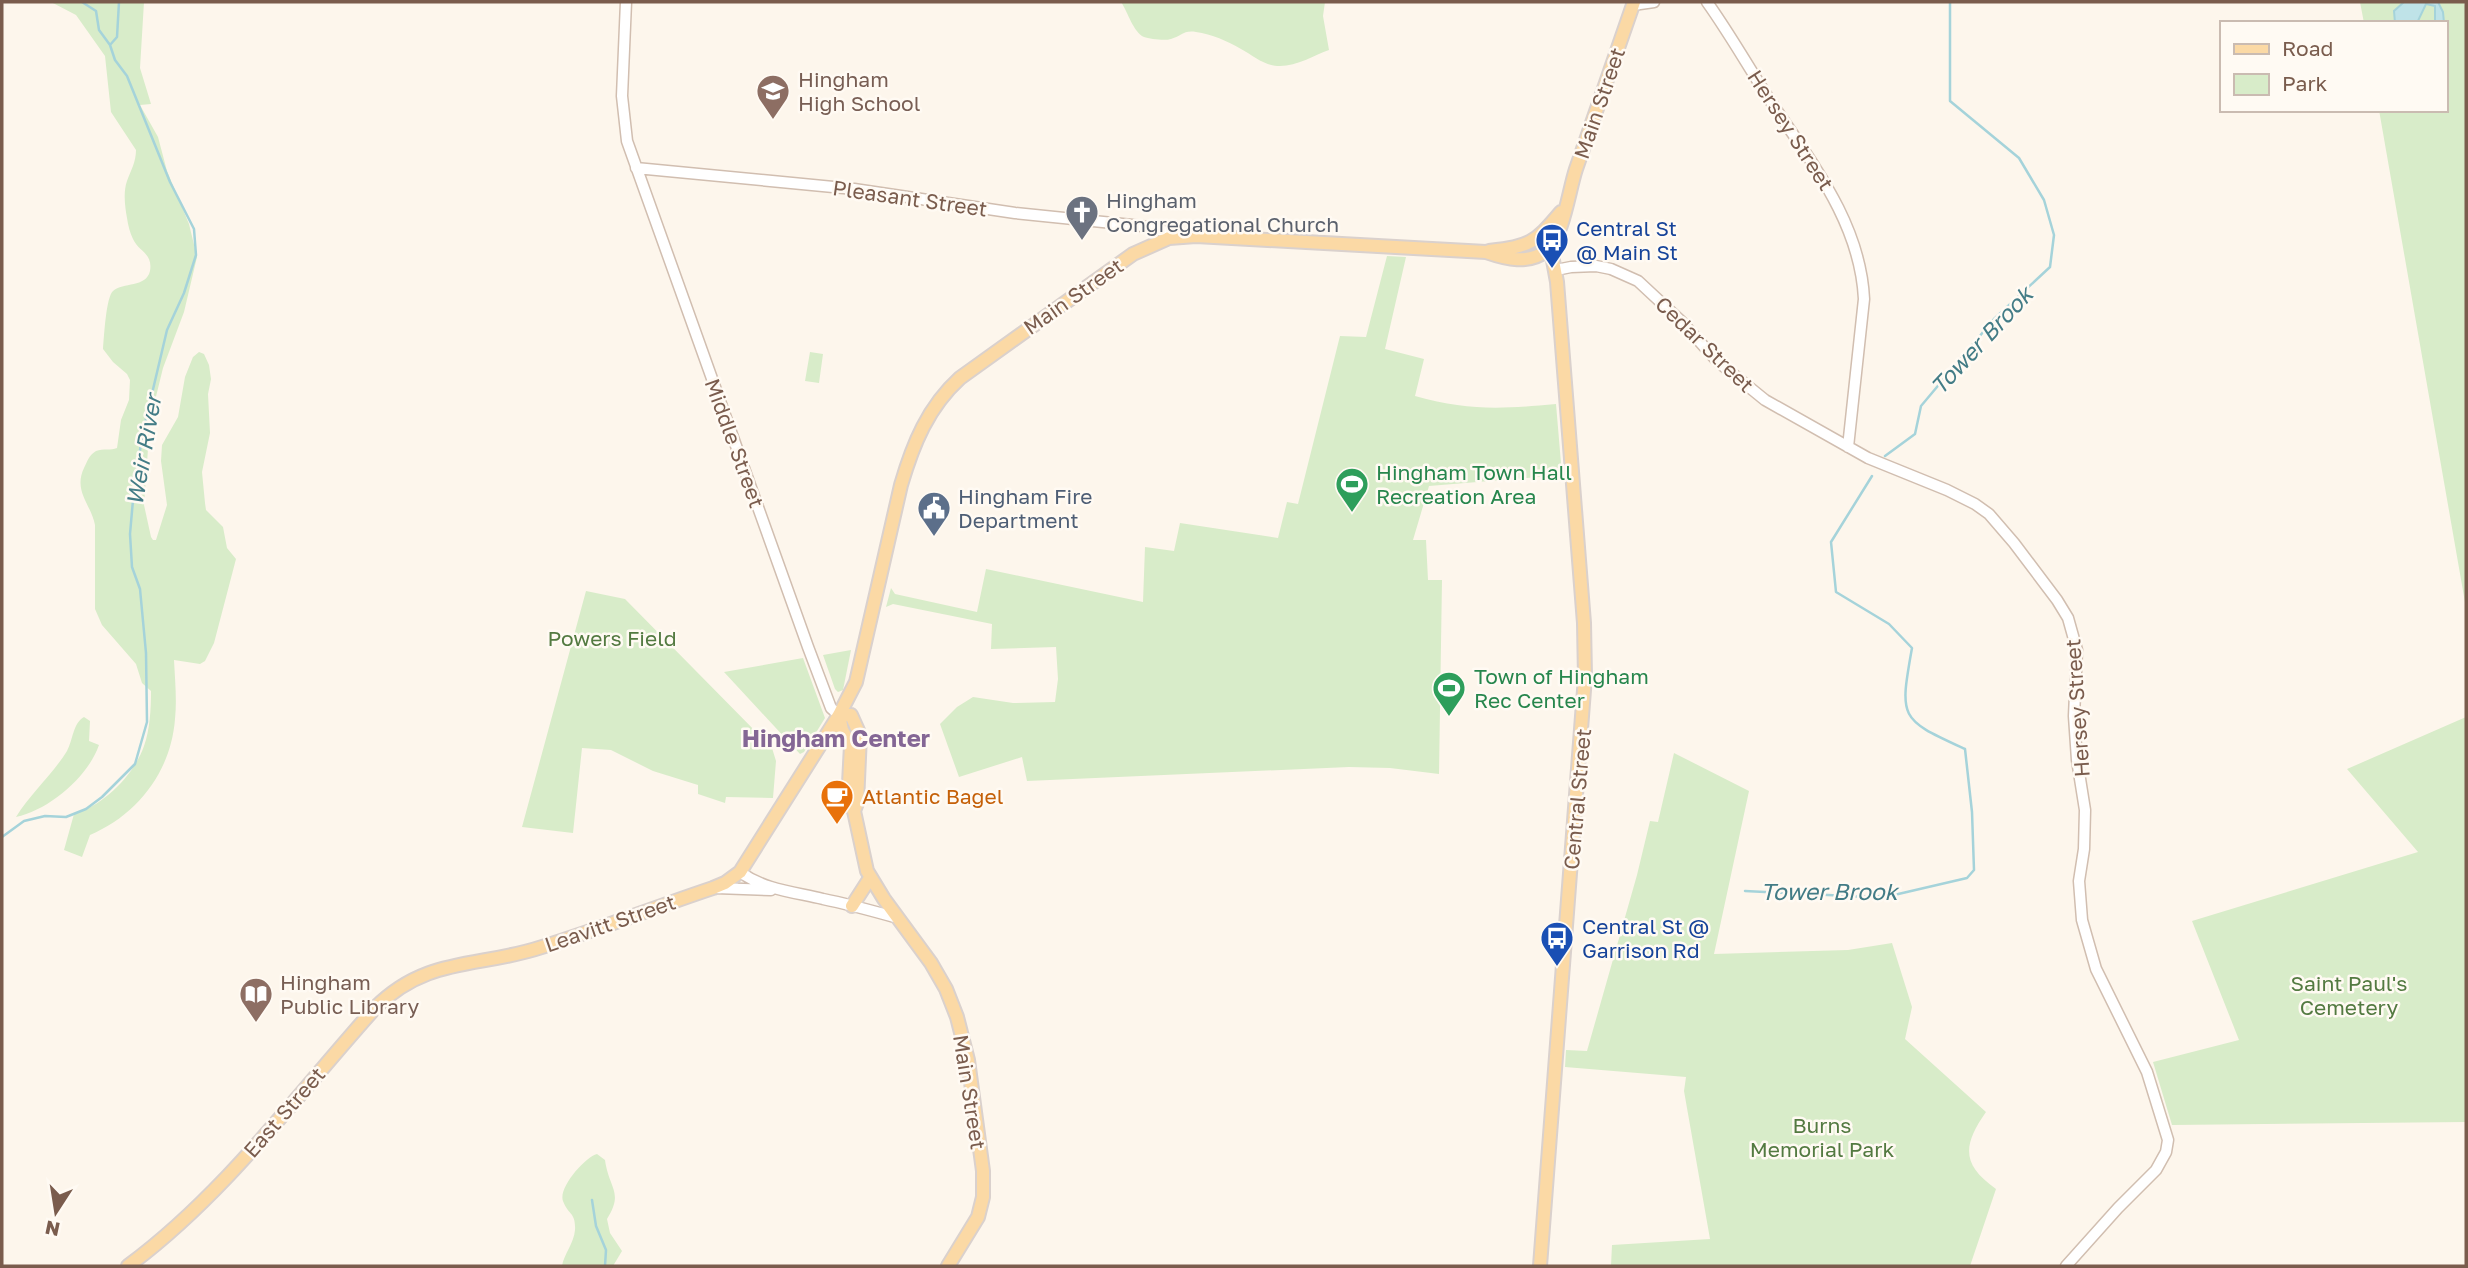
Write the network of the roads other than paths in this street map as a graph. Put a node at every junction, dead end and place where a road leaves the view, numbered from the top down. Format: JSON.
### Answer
{"nodes":[{"id":1,"x":626,"y":2,"type":"edge"},
{"id":2,"x":1654,"y":2,"type":"edge"},
{"id":3,"x":1707,"y":2,"type":"edge"},
{"id":4,"x":1633,"y":3,"type":"edge"},
{"id":5,"x":636,"y":168,"type":"junction"},
{"id":6,"x":1564,"y":209,"type":"junction"},
{"id":7,"x":1183,"y":236,"type":"junction"},
{"id":8,"x":1539,"y":237,"type":"junction"},
{"id":9,"x":1549,"y":248,"type":"junction"},
{"id":10,"x":1486,"y":251,"type":"junction"},
{"id":11,"x":1556,"y":271,"type":"junction"},
{"id":12,"x":1848,"y":447,"type":"junction"},
{"id":13,"x":839,"y":715,"type":"junction"},
{"id":14,"x":740,"y":872,"type":"junction"},
{"id":15,"x":870,"y":878,"type":"junction"},
{"id":16,"x":713,"y":888,"type":"junction"},
{"id":17,"x":775,"y":889,"type":"junction"},
{"id":18,"x":852,"y":906,"type":"junction"},
{"id":19,"x":898,"y":918,"type":"junction"},
{"id":20,"x":445,"y":967,"type":"joint"},
{"id":21,"x":128,"y":1266,"type":"edge"},
{"id":22,"x":948,"y":1266,"type":"edge"},
{"id":23,"x":1539,"y":1266,"type":"edge"},
{"id":24,"x":2067,"y":1266,"type":"edge"}],
"edges":[{"from":1,"to":5,"type":"street","name":"Middle Street"},
{"from":2,"to":4,"type":"street","name":"Main Street"},
{"from":3,"to":12,"type":"street","name":"Hersey Street"},
{"from":4,"to":6,"type":"main road","name":"Main Street"},
{"from":5,"to":7,"type":"street","name":"Pleasant Street"},
{"from":5,"to":13,"type":"street","name":"Middle Street"},
{"from":6,"to":8,"type":"main road"},
{"from":6,"to":9,"type":"main road","name":"Main Street"},
{"from":7,"to":10,"type":"main road","name":"Main Street"},
{"from":7,"to":13,"type":"main road","name":"Main Street"},
{"from":8,"to":9,"type":"main road"},
{"from":8,"to":10,"type":"main road"},
{"from":9,"to":10,"type":"main road","name":"Main Street"},
{"from":9,"to":11,"type":"main road","name":"Central Street"},
{"from":11,"to":12,"type":"street","name":"Cedar Street"},
{"from":11,"to":23,"type":"main road","name":"Central Street"},
{"from":12,"to":24,"type":"street","name":"Hersey Street"},
{"from":13,"to":14,"type":"main road"},
{"from":13,"to":15,"type":"main road","name":"Main Street"},
{"from":14,"to":16,"type":"main road"},
{"from":14,"to":17,"type":"street","name":"Leavitt Street"},
{"from":15,"to":18,"type":"main road"},
{"from":15,"to":19,"type":"main road","name":"Main Street"},
{"from":16,"to":17,"type":"street","name":"Leavitt Street"},
{"from":16,"to":20,"type":"main road","name":"Leavitt Street"},
{"from":17,"to":18,"type":"street","name":"Leavitt Street"},
{"from":18,"to":19,"type":"street","name":"Leavitt Street"},
{"from":19,"to":22,"type":"main road","name":"Main Street"},
{"from":20,"to":21,"type":"main road","name":"East Street"}]}
